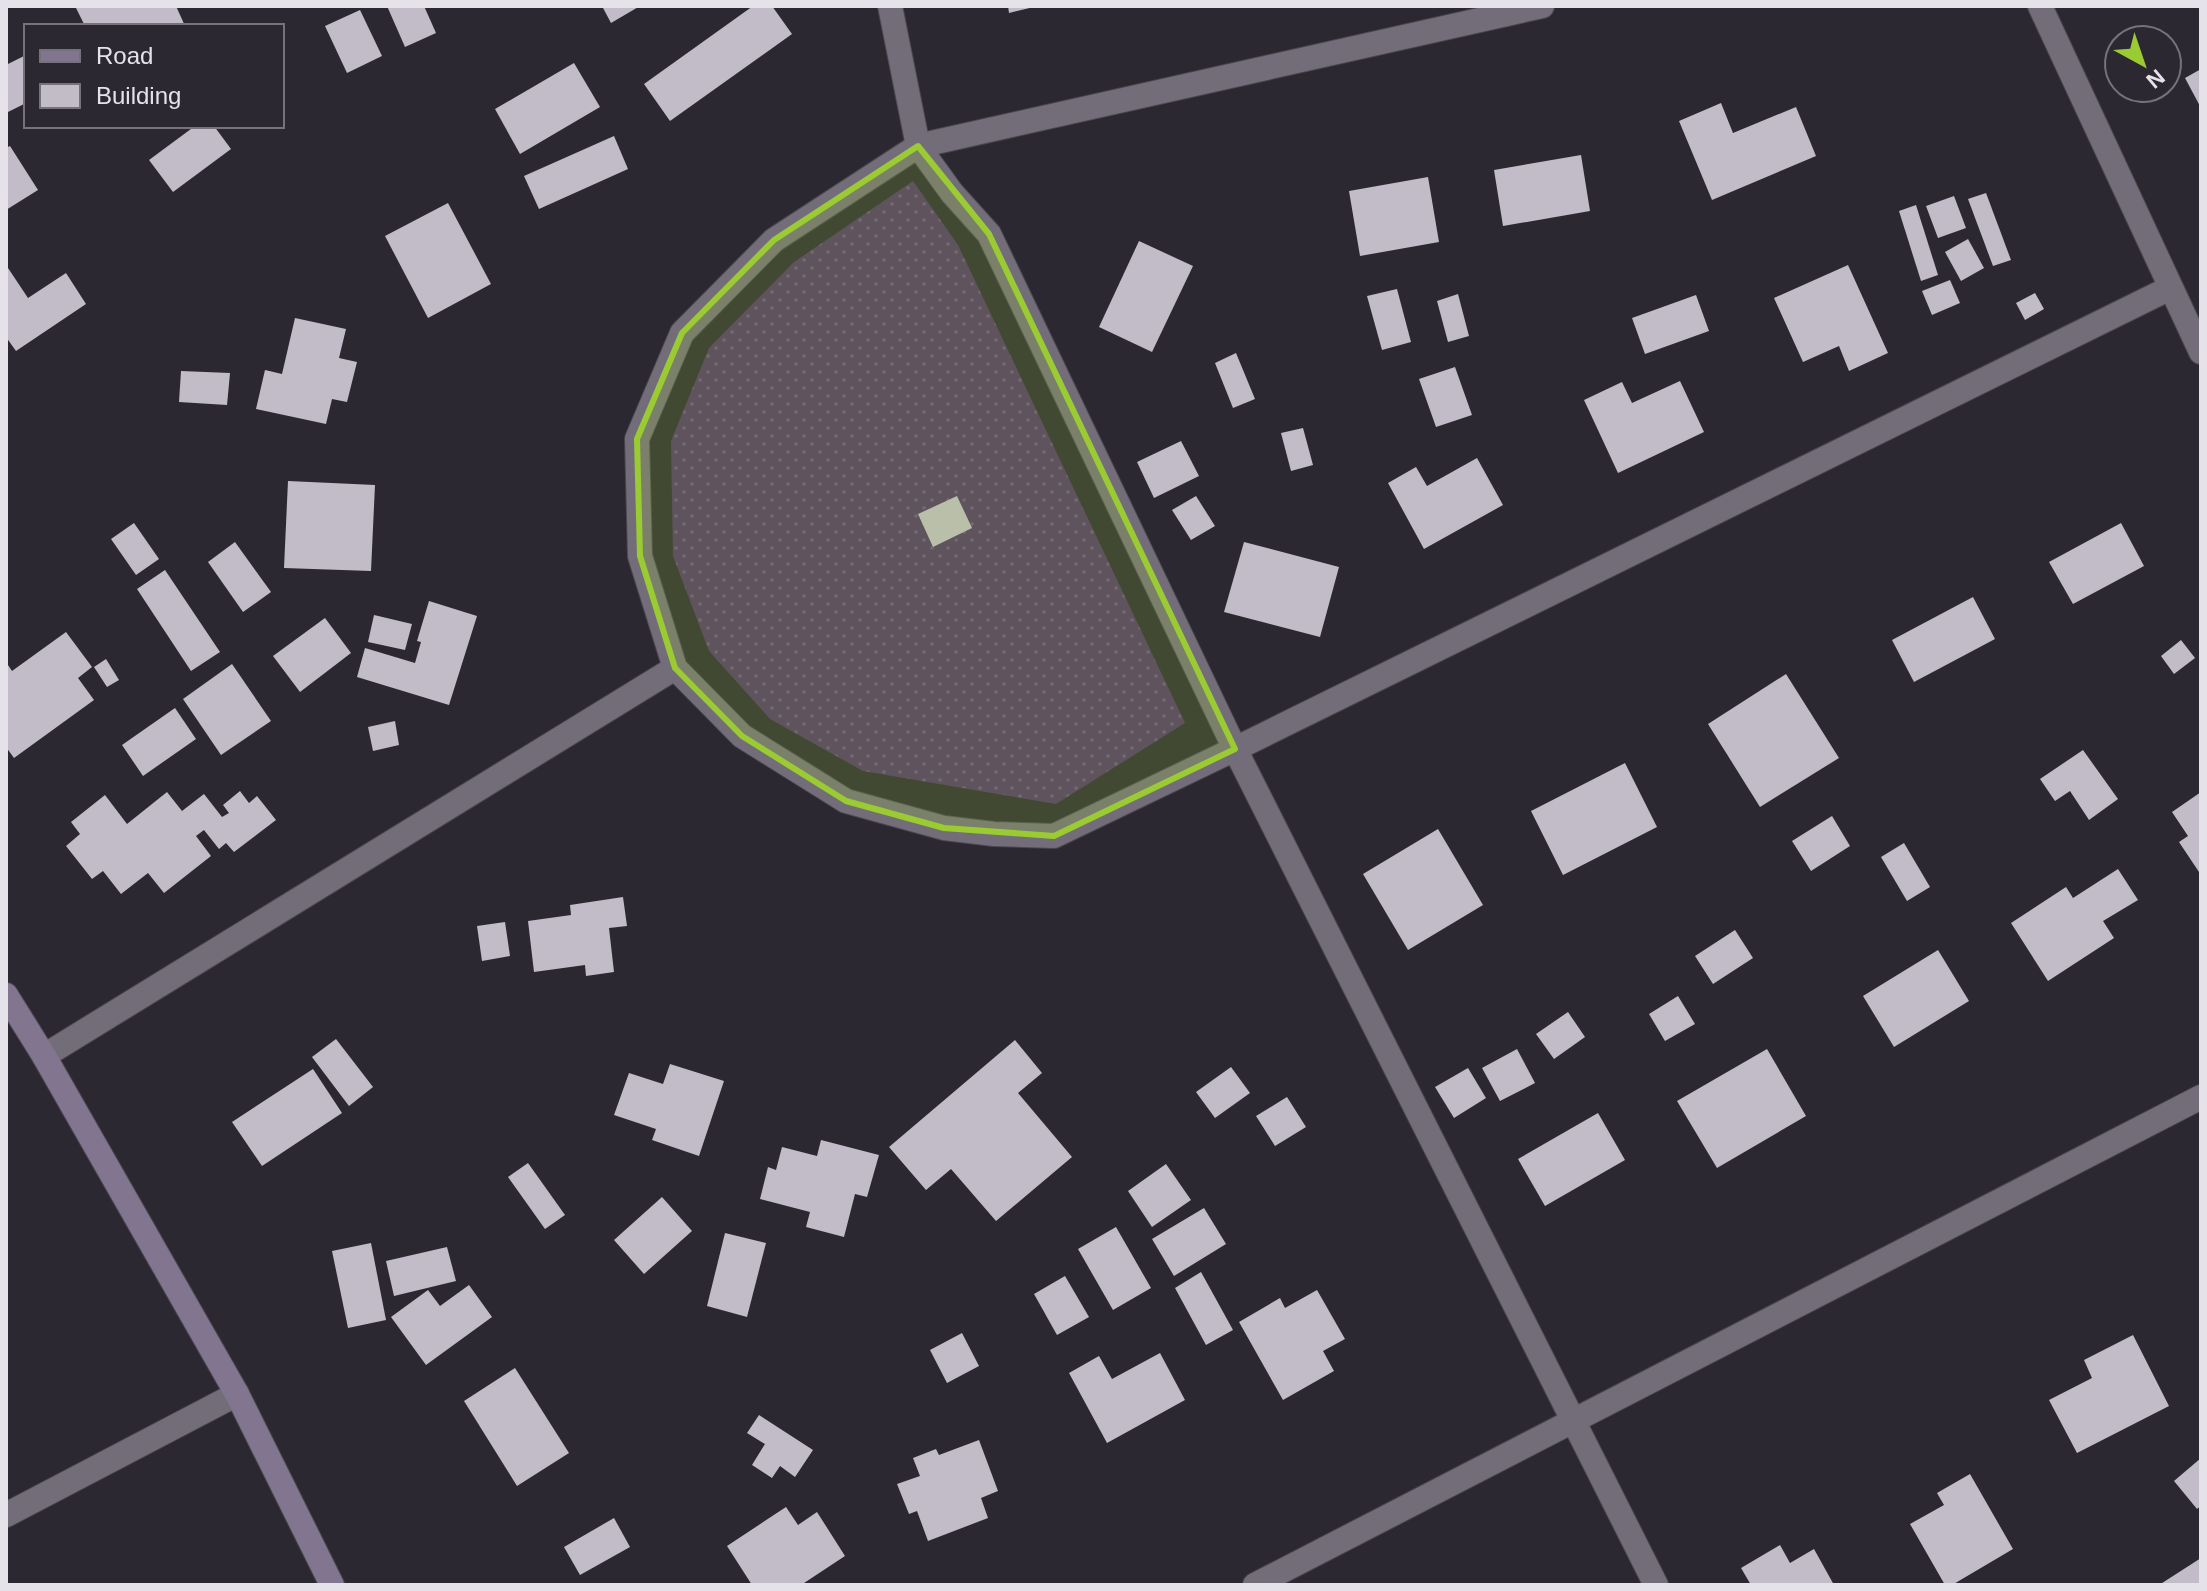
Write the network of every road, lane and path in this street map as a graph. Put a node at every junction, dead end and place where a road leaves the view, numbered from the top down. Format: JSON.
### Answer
{"nodes":[{"id":1,"x":890,"y":6,"type":"edge"},
{"id":2,"x":1542,"y":6,"type":"edge"},
{"id":3,"x":2040,"y":6,"type":"edge"},
{"id":4,"x":918,"y":146,"type":"junction"},
{"id":5,"x":2170,"y":288,"type":"junction"},
{"id":6,"x":2201,"y":352,"type":"edge"},
{"id":7,"x":675,"y":668,"type":"junction"},
{"id":8,"x":1235,"y":749,"type":"junction"},
{"id":9,"x":6,"y":995,"type":"edge"},
{"id":10,"x":44,"y":1056,"type":"junction"},
{"id":11,"x":2201,"y":1097,"type":"edge"},
{"id":12,"x":237,"y":1394,"type":"junction"},
{"id":13,"x":1573,"y":1421,"type":"junction"},
{"id":14,"x":6,"y":1515,"type":"edge"},
{"id":15,"x":332,"y":1585,"type":"edge"},
{"id":16,"x":1255,"y":1585,"type":"edge"},
{"id":17,"x":1656,"y":1585,"type":"edge"}],
"edges":[{"from":1,"to":4,"type":"street"},
{"from":2,"to":4,"type":"street"},
{"from":3,"to":5,"type":"street"},
{"from":4,"to":7,"type":"street"},
{"from":4,"to":8,"type":"street"},
{"from":5,"to":6,"type":"street"},
{"from":5,"to":8,"type":"street"},
{"from":7,"to":8,"type":"street"},
{"from":7,"to":10,"type":"street"},
{"from":8,"to":13,"type":"street"},
{"from":9,"to":10,"type":"street"},
{"from":10,"to":12,"type":"street"},
{"from":11,"to":13,"type":"street"},
{"from":12,"to":14,"type":"street"},
{"from":12,"to":15,"type":"street"},
{"from":13,"to":16,"type":"street"},
{"from":13,"to":17,"type":"street"}]}
